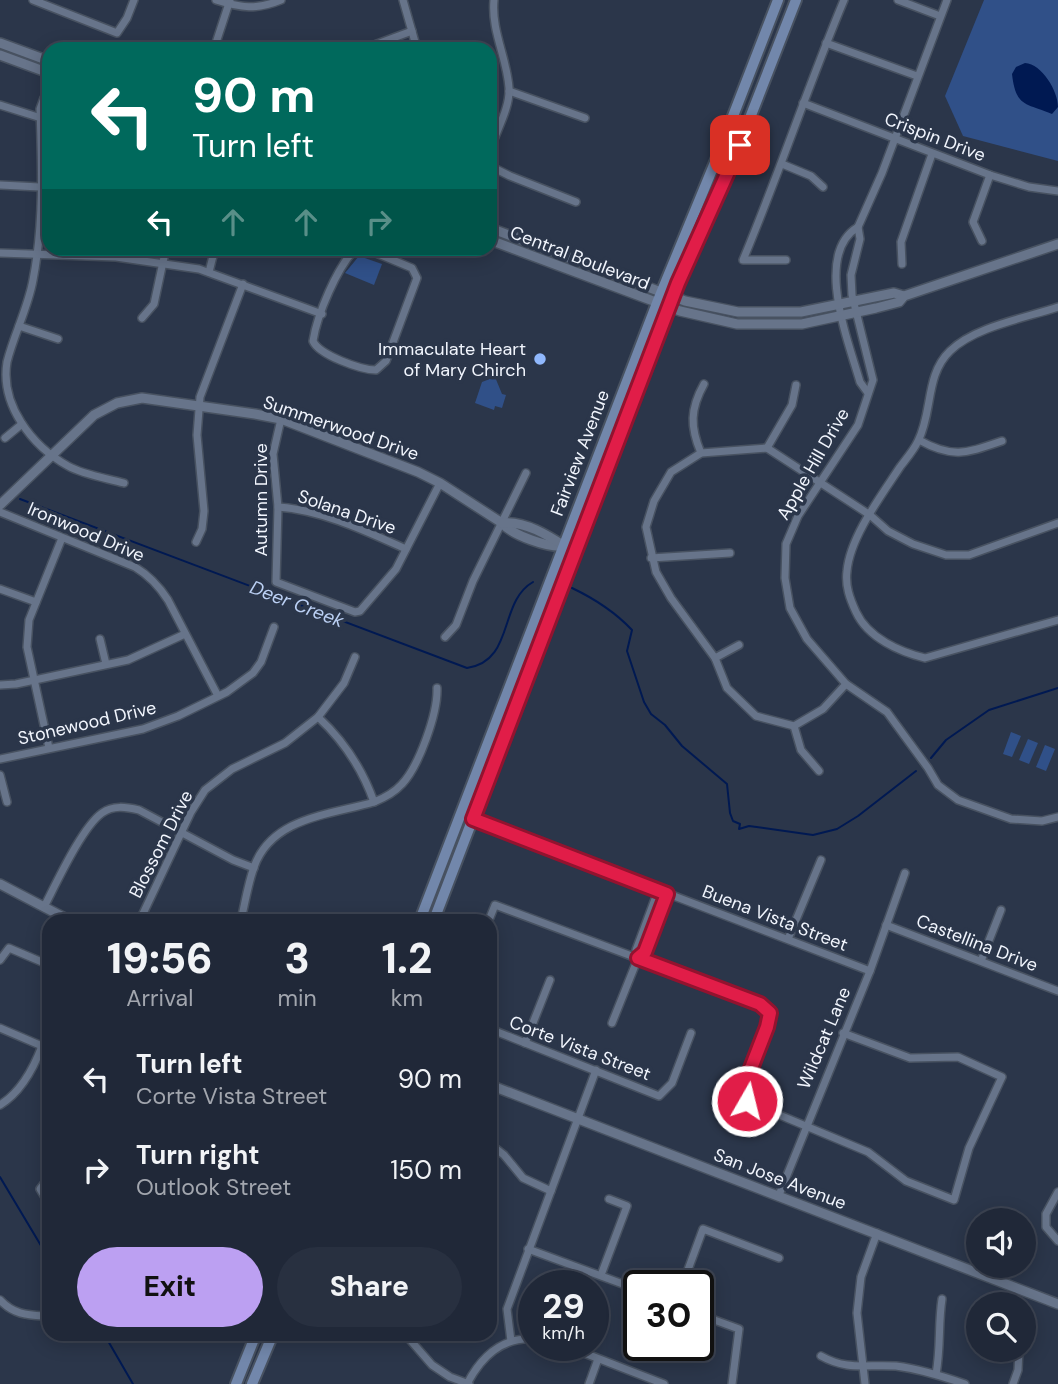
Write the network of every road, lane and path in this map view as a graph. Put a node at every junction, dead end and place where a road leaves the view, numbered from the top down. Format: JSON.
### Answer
{"nodes":[{"id":1,"x":33,"y":0,"type":"edge"},
{"id":2,"x":134,"y":0,"type":"edge"},
{"id":3,"x":216,"y":0,"type":"edge"},
{"id":4,"x":281,"y":0,"type":"edge"},
{"id":5,"x":403,"y":0,"type":"edge"},
{"id":6,"x":494,"y":0,"type":"edge"},
{"id":7,"x":778,"y":0,"type":"edge"},
{"id":8,"x":796,"y":0,"type":"edge"},
{"id":9,"x":845,"y":0,"type":"edge"},
{"id":10,"x":898,"y":0,"type":"edge"},
{"id":11,"x":947,"y":0,"type":"edge"},
{"id":12,"x":229,"y":2,"type":"edge"},
{"id":13,"x":940,"y":16,"type":"junction"},
{"id":14,"x":412,"y":31,"type":"junction"},
{"id":15,"x":216,"y":42,"type":"edge"},
{"id":16,"x":382,"y":42,"type":"edge"},
{"id":17,"x":415,"y":42,"type":"edge"},
{"id":18,"x":0,"y":43,"type":"edge"},
{"id":19,"x":826,"y":43,"type":"junction"},
{"id":20,"x":0,"y":55,"type":"edge"},
{"id":21,"x":42,"y":58,"type":"edge"},
{"id":22,"x":42,"y":70,"type":"edge"},
{"id":23,"x":917,"y":76,"type":"junction"},
{"id":24,"x":509,"y":90,"type":"junction"},
{"id":25,"x":42,"y":103,"type":"edge"},
{"id":26,"x":803,"y":103,"type":"junction"},
{"id":27,"x":0,"y":105,"type":"edge"},
{"id":28,"x":41,"y":118,"type":"junction"},
{"id":29,"x":586,"y":118,"type":"dead end"},
{"id":30,"x":497,"y":130,"type":"edge"},
{"id":31,"x":895,"y":139,"type":"junction"},
{"id":32,"x":932,"y":154,"type":"junction"},
{"id":33,"x":782,"y":164,"type":"junction"},
{"id":34,"x":497,"y":170,"type":"edge"},
{"id":35,"x":990,"y":176,"type":"junction"},
{"id":36,"x":0,"y":185,"type":"edge"},
{"id":37,"x":40,"y":187,"type":"junction"},
{"id":38,"x":823,"y":187,"type":"dead end"},
{"id":39,"x":1058,"y":191,"type":"edge"},
{"id":40,"x":576,"y":202,"type":"dead end"},
{"id":41,"x":858,"y":227,"type":"junction"},
{"id":42,"x":497,"y":231,"type":"edge"},
{"id":43,"x":982,"y":242,"type":"dead end"},
{"id":44,"x":497,"y":243,"type":"edge"},
{"id":45,"x":842,"y":244,"type":"junction"},
{"id":46,"x":1058,"y":244,"type":"edge"},
{"id":47,"x":859,"y":250,"type":"junction"},
{"id":48,"x":0,"y":253,"type":"edge"},
{"id":49,"x":37,"y":254,"type":"junction"},
{"id":50,"x":42,"y":254,"type":"edge"},
{"id":51,"x":130,"y":256,"type":"edge"},
{"id":52,"x":165,"y":256,"type":"edge"},
{"id":53,"x":213,"y":256,"type":"edge"},
{"id":54,"x":350,"y":256,"type":"edge"},
{"id":55,"x":384,"y":256,"type":"edge"},
{"id":56,"x":786,"y":260,"type":"dead end"},
{"id":57,"x":164,"y":263,"type":"junction"},
{"id":58,"x":902,"y":264,"type":"dead end"},
{"id":59,"x":836,"y":265,"type":"junction"},
{"id":60,"x":854,"y":267,"type":"junction"},
{"id":61,"x":209,"y":272,"type":"junction"},
{"id":62,"x":243,"y":284,"type":"junction"},
{"id":63,"x":661,"y":291,"type":"junction"},
{"id":64,"x":673,"y":296,"type":"junction"},
{"id":65,"x":904,"y":296,"type":"junction"},
{"id":66,"x":855,"y":302,"type":"junction"},
{"id":67,"x":657,"y":303,"type":"junction"},
{"id":68,"x":839,"y":305,"type":"junction"},
{"id":69,"x":669,"y":307,"type":"junction"},
{"id":70,"x":1058,"y":309,"type":"edge"},
{"id":71,"x":857,"y":313,"type":"junction"},
{"id":72,"x":321,"y":314,"type":"junction"},
{"id":73,"x":842,"y":316,"type":"junction"},
{"id":74,"x":142,"y":318,"type":"dead end"},
{"id":75,"x":19,"y":326,"type":"junction"},
{"id":76,"x":58,"y":339,"type":"dead end"},
{"id":77,"x":865,"y":344,"type":"junction"},
{"id":78,"x":850,"y":348,"type":"junction"},
{"id":79,"x":870,"y":363,"type":"junction"},
{"id":80,"x":855,"y":366,"type":"junction"},
{"id":81,"x":704,"y":384,"type":"dead end"},
{"id":82,"x":796,"y":385,"type":"dead end"},
{"id":83,"x":868,"y":393,"type":"junction"},
{"id":84,"x":199,"y":405,"type":"junction"},
{"id":85,"x":281,"y":419,"type":"junction"},
{"id":86,"x":22,"y":425,"type":"junction"},
{"id":87,"x":5,"y":438,"type":"dead end"},
{"id":88,"x":919,"y":440,"type":"junction"},
{"id":89,"x":1002,"y":441,"type":"dead end"},
{"id":90,"x":767,"y":448,"type":"junction"},
{"id":91,"x":701,"y":453,"type":"junction"},
{"id":92,"x":51,"y":454,"type":"junction"},
{"id":93,"x":526,"y":473,"type":"dead end"},
{"id":94,"x":819,"y":481,"type":"junction"},
{"id":95,"x":124,"y":483,"type":"dead end"},
{"id":96,"x":440,"y":483,"type":"junction"},
{"id":97,"x":0,"y":505,"type":"edge"},
{"id":98,"x":278,"y":507,"type":"junction"},
{"id":99,"x":0,"y":512,"type":"edge"},
{"id":100,"x":870,"y":515,"type":"junction"},
{"id":101,"x":502,"y":523,"type":"junction"},
{"id":102,"x":1058,"y":523,"type":"edge"},
{"id":103,"x":62,"y":538,"type":"junction"},
{"id":104,"x":196,"y":542,"type":"dead end"},
{"id":105,"x":564,"y":546,"type":"junction"},
{"id":106,"x":406,"y":549,"type":"junction"},
{"id":107,"x":575,"y":551,"type":"junction"},
{"id":108,"x":730,"y":553,"type":"dead end"},
{"id":109,"x":651,"y":558,"type":"junction"},
{"id":110,"x":0,"y":589,"type":"edge"},
{"id":111,"x":36,"y":602,"type":"junction"},
{"id":112,"x":1058,"y":620,"type":"edge"},
{"id":113,"x":274,"y":626,"type":"dead end"},
{"id":114,"x":185,"y":634,"type":"junction"},
{"id":115,"x":445,"y":637,"type":"dead end"},
{"id":116,"x":100,"y":639,"type":"dead end"},
{"id":117,"x":739,"y":645,"type":"dead end"},
{"id":118,"x":355,"y":657,"type":"dead end"},
{"id":119,"x":715,"y":658,"type":"junction"},
{"id":120,"x":106,"y":664,"type":"junction"},
{"id":121,"x":34,"y":680,"type":"junction"},
{"id":122,"x":846,"y":684,"type":"junction"},
{"id":123,"x":0,"y":685,"type":"edge"},
{"id":124,"x":437,"y":688,"type":"dead end"},
{"id":125,"x":218,"y":696,"type":"junction"},
{"id":126,"x":318,"y":717,"type":"junction"},
{"id":127,"x":794,"y":726,"type":"junction"},
{"id":128,"x":49,"y":748,"type":"junction"},
{"id":129,"x":0,"y":759,"type":"edge"},
{"id":130,"x":819,"y":771,"type":"dead end"},
{"id":131,"x":0,"y":775,"type":"edge"},
{"id":132,"x":7,"y":802,"type":"dead end"},
{"id":133,"x":374,"y":802,"type":"junction"},
{"id":134,"x":1058,"y":817,"type":"edge"},
{"id":135,"x":473,"y":819,"type":"junction"},
{"id":136,"x":181,"y":833,"type":"junction"},
{"id":137,"x":821,"y":860,"type":"dead end"},
{"id":138,"x":254,"y":868,"type":"junction"},
{"id":139,"x":905,"y":873,"type":"dead end"},
{"id":140,"x":0,"y":884,"type":"edge"},
{"id":141,"x":658,"y":891,"type":"junction"},
{"id":142,"x":667,"y":894,"type":"junction"},
{"id":143,"x":44,"y":907,"type":"junction"},
{"id":144,"x":1001,"y":910,"type":"dead end"},
{"id":145,"x":57,"y":914,"type":"edge"},
{"id":146,"x":143,"y":914,"type":"edge"},
{"id":147,"x":242,"y":914,"type":"edge"},
{"id":148,"x":422,"y":914,"type":"edge"},
{"id":149,"x":436,"y":914,"type":"edge"},
{"id":150,"x":491,"y":914,"type":"edge"},
{"id":151,"x":886,"y":925,"type":"junction"},
{"id":152,"x":788,"y":939,"type":"junction"},
{"id":153,"x":638,"y":958,"type":"junction"},
{"id":154,"x":0,"y":960,"type":"edge"},
{"id":155,"x":981,"y":961,"type":"junction"},
{"id":156,"x":42,"y":962,"type":"edge"},
{"id":157,"x":870,"y":971,"type":"junction"},
{"id":158,"x":550,"y":980,"type":"dead end"},
{"id":159,"x":1058,"y":990,"type":"edge"},
{"id":160,"x":612,"y":1023,"type":"dead end"},
{"id":161,"x":0,"y":1028,"type":"edge"},
{"id":162,"x":497,"y":1033,"type":"edge"},
{"id":163,"x":691,"y":1033,"type":"dead end"},
{"id":164,"x":843,"y":1033,"type":"junction"},
{"id":165,"x":525,"y":1043,"type":"junction"},
{"id":166,"x":42,"y":1046,"type":"edge"},
{"id":167,"x":42,"y":1054,"type":"edge"},
{"id":168,"x":596,"y":1070,"type":"junction"},
{"id":169,"x":497,"y":1088,"type":"edge"},
{"id":170,"x":0,"y":1105,"type":"edge"},
{"id":171,"x":579,"y":1119,"type":"junction"},
{"id":172,"x":805,"y":1127,"type":"junction"},
{"id":173,"x":497,"y":1150,"type":"edge"},
{"id":174,"x":551,"y":1191,"type":"junction"},
{"id":175,"x":1058,"y":1192,"type":"edge"},
{"id":176,"x":779,"y":1195,"type":"junction"},
{"id":177,"x":609,"y":1199,"type":"dead end"},
{"id":178,"x":877,"y":1233,"type":"junction"},
{"id":179,"x":1058,"y":1241,"type":"edge"},
{"id":180,"x":528,"y":1249,"type":"junction"},
{"id":181,"x":779,"y":1258,"type":"dead end"},
{"id":182,"x":587,"y":1270,"type":"edge"},
{"id":183,"x":603,"y":1270,"type":"edge"},
{"id":184,"x":688,"y":1270,"type":"edge"},
{"id":185,"x":942,"y":1299,"type":"dead end"},
{"id":186,"x":0,"y":1300,"type":"edge"},
{"id":187,"x":1058,"y":1304,"type":"edge"},
{"id":188,"x":42,"y":1316,"type":"edge"},
{"id":189,"x":714,"y":1320,"type":"edge"},
{"id":190,"x":518,"y":1340,"type":"edge"},
{"id":191,"x":253,"y":1341,"type":"edge"},
{"id":192,"x":270,"y":1341,"type":"edge"},
{"id":193,"x":411,"y":1341,"type":"edge"},
{"id":194,"x":510,"y":1341,"type":"junction"},
{"id":195,"x":821,"y":1356,"type":"dead end"},
{"id":196,"x":597,"y":1361,"type":"edge"},
{"id":197,"x":603,"y":1361,"type":"edge"},
{"id":198,"x":1018,"y":1362,"type":"edge"},
{"id":199,"x":864,"y":1366,"type":"junction"},
{"id":200,"x":936,"y":1374,"type":"junction"},
{"id":201,"x":236,"y":1384,"type":"edge"},
{"id":202,"x":252,"y":1384,"type":"edge"},
{"id":203,"x":468,"y":1384,"type":"edge"},
{"id":204,"x":589,"y":1384,"type":"edge"},
{"id":205,"x":664,"y":1384,"type":"edge"},
{"id":206,"x":732,"y":1384,"type":"edge"},
{"id":207,"x":865,"y":1384,"type":"edge"},
{"id":208,"x":965,"y":1384,"type":"edge"},
{"id":209,"x":1013,"y":1384,"type":"edge"}],
"edges":[{"from":1,"to":2,"type":"street"},
{"from":3,"to":12,"type":"street"},
{"from":4,"to":12,"type":"street"},
{"from":5,"to":14,"type":"street"},
{"from":6,"to":24,"type":"street"},
{"from":7,"to":63,"type":"main road","name":"Fairview Avenue"},
{"from":8,"to":64,"type":"main road","name":"Fairview Avenue"},
{"from":9,"to":19,"type":"street"},
{"from":10,"to":13,"type":"street"},
{"from":11,"to":13,"type":"street","name":"Apple Hill Drive"},
{"from":12,"to":15,"type":"street"},
{"from":13,"to":23,"type":"street","name":"Apple Hill Drive"},
{"from":14,"to":16,"type":"street"},
{"from":14,"to":17,"type":"street"},
{"from":18,"to":21,"type":"street"},
{"from":19,"to":23,"type":"street"},
{"from":19,"to":26,"type":"street"},
{"from":20,"to":22,"type":"street"},
{"from":23,"to":31,"type":"street","name":"Apple Hill Drive"},
{"from":24,"to":29,"type":"street"},
{"from":24,"to":30,"type":"street"},
{"from":25,"to":28,"type":"street"},
{"from":26,"to":31,"type":"street","name":"Crispin Drive"},
{"from":26,"to":33,"type":"street"},
{"from":27,"to":28,"type":"street"},
{"from":28,"to":37,"type":"street"},
{"from":31,"to":32,"type":"street","name":"Crispin Drive"},
{"from":31,"to":41,"type":"street","name":"Apple Hill Drive"},
{"from":32,"to":35,"type":"street","name":"Crispin Drive"},
{"from":32,"to":58,"type":"street"},
{"from":33,"to":38,"type":"street"},
{"from":33,"to":56,"type":"street"},
{"from":34,"to":40,"type":"street"},
{"from":35,"to":39,"type":"street","name":"Crispin Drive"},
{"from":35,"to":43,"type":"street"},
{"from":36,"to":37,"type":"street"},
{"from":37,"to":49,"type":"street"},
{"from":41,"to":45,"type":"street","name":"Apple Hill Drive"},
{"from":41,"to":47,"type":"street","name":"Apple Hill Drive"},
{"from":42,"to":63,"type":"street","name":"Central Boulevard"},
{"from":44,"to":67,"type":"street","name":"Central Boulevard"},
{"from":45,"to":47,"type":"street"},
{"from":45,"to":59,"type":"street","name":"Apple Hill Drive"},
{"from":46,"to":65,"type":"street","name":"Central Boulevard"},
{"from":47,"to":60,"type":"street","name":"Apple Hill Drive"},
{"from":48,"to":49,"type":"street"},
{"from":49,"to":50,"type":"street"},
{"from":49,"to":75,"type":"street"},
{"from":51,"to":57,"type":"street"},
{"from":52,"to":57,"type":"street"},
{"from":53,"to":61,"type":"street"},
{"from":54,"to":72,"type":"street"},
{"from":55,"to":72,"type":"street"},
{"from":57,"to":61,"type":"street"},
{"from":57,"to":74,"type":"street"},
{"from":59,"to":60,"type":"street"},
{"from":59,"to":68,"type":"street","name":"Apple Hill Drive"},
{"from":60,"to":66,"type":"street","name":"Apple Hill Drive"},
{"from":61,"to":62,"type":"street"},
{"from":62,"to":72,"type":"street"},
{"from":62,"to":84,"type":"street"},
{"from":63,"to":64,"type":"street","name":"Central Boulevard"},
{"from":63,"to":67,"type":"main road","name":"Fairview Avenue"},
{"from":64,"to":68,"type":"street","name":"Central Boulevard"},
{"from":64,"to":69,"type":"main road","name":"Fairview Avenue"},
{"from":65,"to":66,"type":"street","name":"Central Boulevard"},
{"from":65,"to":71,"type":"street","name":"Central Boulevard"},
{"from":66,"to":68,"type":"street","name":"Central Boulevard"},
{"from":66,"to":71,"type":"street","name":"Apple Hill Drive"},
{"from":67,"to":69,"type":"street","name":"Central Boulevard"},
{"from":67,"to":105,"type":"main road","name":"Fairview Avenue"},
{"from":68,"to":73,"type":"street","name":"Apple Hill Drive"},
{"from":69,"to":73,"type":"street","name":"Central Boulevard"},
{"from":69,"to":107,"type":"main road","name":"Fairview Avenue"},
{"from":70,"to":88,"type":"street"},
{"from":71,"to":73,"type":"street","name":"Central Boulevard"},
{"from":71,"to":77,"type":"street","name":"Apple Hill Drive"},
{"from":73,"to":78,"type":"street","name":"Apple Hill Drive"},
{"from":75,"to":76,"type":"street"},
{"from":75,"to":86,"type":"street"},
{"from":77,"to":78,"type":"street"},
{"from":77,"to":79,"type":"street","name":"Apple Hill Drive"},
{"from":78,"to":80,"type":"street","name":"Apple Hill Drive"},
{"from":79,"to":80,"type":"street"},
{"from":79,"to":83,"type":"street","name":"Apple Hill Drive"},
{"from":80,"to":83,"type":"street","name":"Apple Hill Drive"},
{"from":81,"to":91,"type":"street"},
{"from":82,"to":90,"type":"street"},
{"from":83,"to":94,"type":"street","name":"Apple Hill Drive"},
{"from":84,"to":85,"type":"street","name":"Summerwood Drive"},
{"from":84,"to":92,"type":"street","name":"Summerwood Drive"},
{"from":84,"to":104,"type":"street"},
{"from":85,"to":96,"type":"street","name":"Summerwood Drive"},
{"from":85,"to":98,"type":"street","name":"Autumn Drive"},
{"from":86,"to":87,"type":"street"},
{"from":86,"to":92,"type":"street"},
{"from":88,"to":89,"type":"street"},
{"from":88,"to":100,"type":"street"},
{"from":90,"to":91,"type":"street"},
{"from":90,"to":94,"type":"street"},
{"from":91,"to":109,"type":"street"},
{"from":92,"to":95,"type":"street"},
{"from":92,"to":97,"type":"street"},
{"from":93,"to":101,"type":"street"},
{"from":94,"to":100,"type":"street"},
{"from":94,"to":122,"type":"street","name":"Apple Hill Drive"},
{"from":96,"to":101,"type":"street","name":"Summerwood Drive"},
{"from":96,"to":106,"type":"street"},
{"from":98,"to":106,"type":"street","name":"Solana Drive"},
{"from":98,"to":106,"type":"street","name":"Autumn Drive"},
{"from":99,"to":103,"type":"street","name":"Ironwood Drive"},
{"from":100,"to":102,"type":"street"},
{"from":100,"to":112,"type":"street"},
{"from":101,"to":105,"type":"street","name":"Summerwood Drive"},
{"from":101,"to":115,"type":"street"},
{"from":103,"to":111,"type":"street"},
{"from":103,"to":114,"type":"street","name":"Ironwood Drive"},
{"from":105,"to":107,"type":"street","name":"Summerwood Drive"},
{"from":105,"to":148,"type":"main road","name":"Fairview Avenue"},
{"from":107,"to":135,"type":"main road","name":"Fairview Avenue"},
{"from":108,"to":109,"type":"street"},
{"from":109,"to":119,"type":"street"},
{"from":110,"to":111,"type":"street"},
{"from":111,"to":121,"type":"street"},
{"from":113,"to":125,"type":"street","name":"Stonewood Drive"},
{"from":114,"to":120,"type":"street"},
{"from":114,"to":125,"type":"street","name":"Ironwood Drive"},
{"from":116,"to":120,"type":"street"},
{"from":117,"to":119,"type":"street"},
{"from":118,"to":126,"type":"street","name":"Blossom Drive"},
{"from":119,"to":127,"type":"street"},
{"from":120,"to":121,"type":"street"},
{"from":121,"to":123,"type":"street"},
{"from":121,"to":128,"type":"street"},
{"from":122,"to":127,"type":"street"},
{"from":122,"to":134,"type":"street","name":"Apple Hill Drive"},
{"from":124,"to":133,"type":"street"},
{"from":125,"to":128,"type":"street","name":"Stonewood Drive"},
{"from":126,"to":133,"type":"street"},
{"from":126,"to":136,"type":"street","name":"Blossom Drive"},
{"from":127,"to":130,"type":"street"},
{"from":128,"to":129,"type":"street","name":"Stonewood Drive"},
{"from":131,"to":132,"type":"street"},
{"from":133,"to":138,"type":"street"},
{"from":135,"to":141,"type":"street","name":"Buena Vista Street"},
{"from":135,"to":149,"type":"main road","name":"Fairview Avenue"},
{"from":136,"to":138,"type":"street"},
{"from":136,"to":143,"type":"street"},
{"from":136,"to":146,"type":"street","name":"Blossom Drive"},
{"from":137,"to":152,"type":"street"},
{"from":138,"to":147,"type":"street"},
{"from":139,"to":151,"type":"street","name":"Wildcat Lane"},
{"from":140,"to":143,"type":"street"},
{"from":141,"to":142,"type":"street","name":"Buena Vista Street"},
{"from":141,"to":153,"type":"street"},
{"from":142,"to":152,"type":"street","name":"Buena Vista Street"},
{"from":142,"to":153,"type":"street"},
{"from":143,"to":145,"type":"street"},
{"from":144,"to":155,"type":"street"},
{"from":150,"to":153,"type":"street"},
{"from":151,"to":155,"type":"street","name":"Castellina Drive"},
{"from":151,"to":157,"type":"street","name":"Wildcat Lane"},
{"from":152,"to":157,"type":"street","name":"Buena Vista Street"},
{"from":153,"to":160,"type":"street"},
{"from":153,"to":172,"type":"street"},
{"from":154,"to":156,"type":"street"},
{"from":155,"to":159,"type":"street","name":"Castellina Drive"},
{"from":157,"to":164,"type":"street","name":"Wildcat Lane"},
{"from":158,"to":165,"type":"street"},
{"from":161,"to":166,"type":"street"},
{"from":162,"to":165,"type":"street","name":"Corte Vista Street"},
{"from":163,"to":168,"type":"street","name":"Corte Vista Street"},
{"from":164,"to":172,"type":"street","name":"Wildcat Lane"},
{"from":164,"to":172,"type":"street"},
{"from":165,"to":168,"type":"street","name":"Corte Vista Street"},
{"from":167,"to":170,"type":"street"},
{"from":168,"to":171,"type":"street"},
{"from":169,"to":171,"type":"street","name":"San Jose Avenue"},
{"from":171,"to":174,"type":"street"},
{"from":171,"to":176,"type":"street","name":"San Jose Avenue"},
{"from":172,"to":176,"type":"street","name":"Wildcat Lane"},
{"from":173,"to":174,"type":"street"},
{"from":174,"to":180,"type":"street"},
{"from":175,"to":179,"type":"street"},
{"from":176,"to":178,"type":"street","name":"San Jose Avenue"},
{"from":177,"to":183,"type":"street"},
{"from":178,"to":187,"type":"street","name":"San Jose Avenue"},
{"from":178,"to":199,"type":"street"},
{"from":180,"to":182,"type":"street"},
{"from":180,"to":194,"type":"street"},
{"from":181,"to":184,"type":"street"},
{"from":185,"to":200,"type":"street"},
{"from":186,"to":188,"type":"street"},
{"from":189,"to":206,"type":"street"},
{"from":190,"to":194,"type":"street"},
{"from":191,"to":201,"type":"main road"},
{"from":192,"to":202,"type":"main road"},
{"from":193,"to":203,"type":"street"},
{"from":194,"to":203,"type":"street"},
{"from":195,"to":199,"type":"street"},
{"from":196,"to":204,"type":"street"},
{"from":197,"to":205,"type":"street"},
{"from":198,"to":209,"type":"street"},
{"from":199,"to":200,"type":"street"},
{"from":199,"to":207,"type":"street"},
{"from":200,"to":208,"type":"street"}]}
